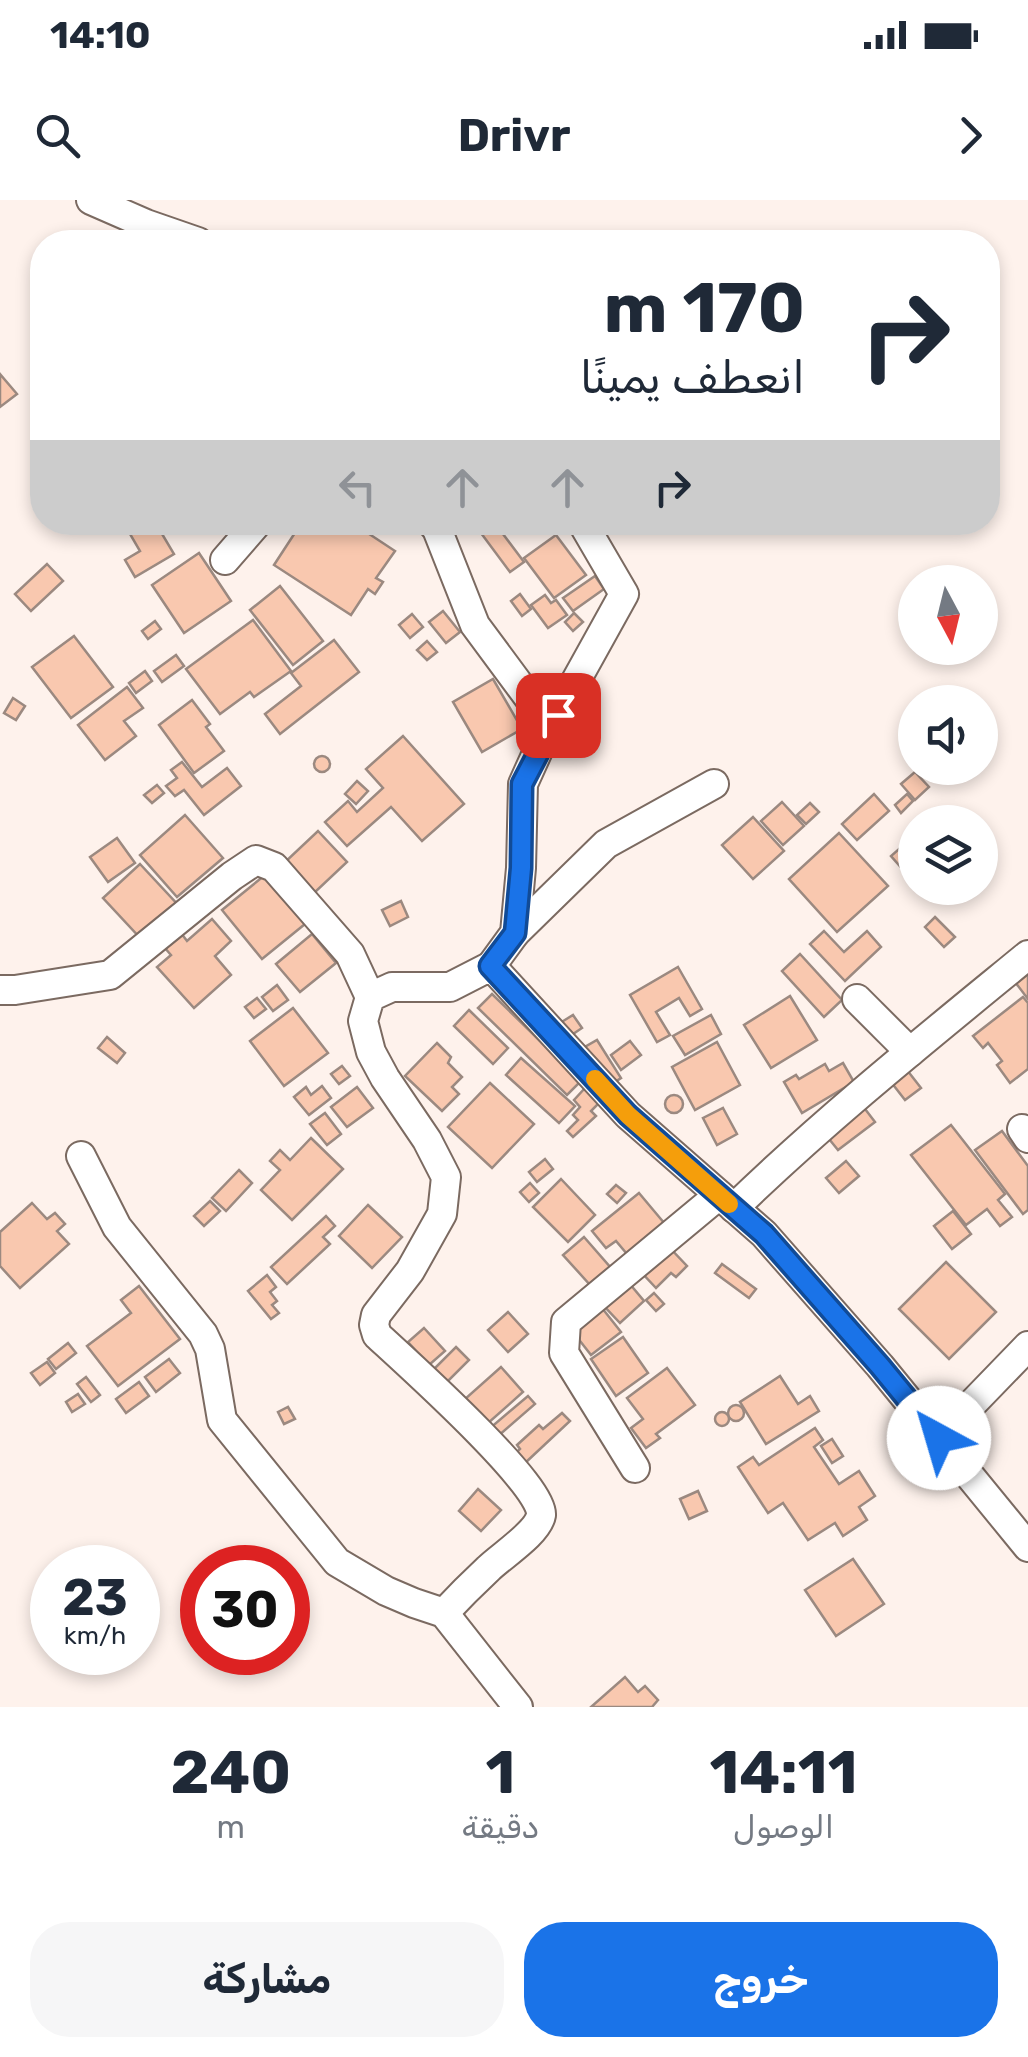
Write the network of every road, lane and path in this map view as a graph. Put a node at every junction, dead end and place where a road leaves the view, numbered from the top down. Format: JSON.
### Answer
{"nodes":[{"id":1,"x":91,"y":200,"type":"edge"},
{"id":2,"x":163,"y":230,"type":"edge"},
{"id":3,"x":247,"y":535,"type":"edge"},
{"id":4,"x":439,"y":535,"type":"edge"},
{"id":5,"x":590,"y":535,"type":"edge"},
{"id":6,"x":226,"y":560,"type":"dead end"},
{"id":7,"x":542,"y":742,"type":"junction"},
{"id":8,"x":714,"y":784,"type":"dead end"},
{"id":9,"x":515,"y":933,"type":"junction"},
{"id":10,"x":1028,"y":955,"type":"edge"},
{"id":11,"x":490,"y":966,"type":"junction"},
{"id":12,"x":0,"y":990,"type":"edge"},
{"id":13,"x":370,"y":997,"type":"junction"},
{"id":14,"x":856,"y":998,"type":"dead end"},
{"id":15,"x":910,"y":1052,"type":"junction"},
{"id":16,"x":81,"y":1156,"type":"dead end"},
{"id":17,"x":727,"y":1201,"type":"junction"},
{"id":18,"x":1028,"y":1346,"type":"edge"},
{"id":19,"x":939,"y":1438,"type":"junction"},
{"id":20,"x":635,"y":1468,"type":"dead end"},
{"id":21,"x":1028,"y":1546,"type":"edge"},
{"id":22,"x":444,"y":1613,"type":"junction"},
{"id":23,"x":518,"y":1707,"type":"edge"}],
"edges":[{"from":1,"to":2,"type":"street"},
{"from":3,"to":6,"type":"street"},
{"from":4,"to":7,"type":"street"},
{"from":5,"to":7,"type":"street"},
{"from":7,"to":9,"type":"street"},
{"from":8,"to":9,"type":"street"},
{"from":9,"to":11,"type":"street"},
{"from":10,"to":15,"type":"street"},
{"from":11,"to":13,"type":"street"},
{"from":11,"to":17,"type":"street"},
{"from":12,"to":13,"type":"street"},
{"from":13,"to":22,"type":"street"},
{"from":14,"to":15,"type":"street"},
{"from":15,"to":17,"type":"street"},
{"from":16,"to":22,"type":"street"},
{"from":17,"to":19,"type":"street"},
{"from":17,"to":20,"type":"street"},
{"from":18,"to":19,"type":"street"},
{"from":19,"to":21,"type":"street"},
{"from":22,"to":23,"type":"street"}]}
